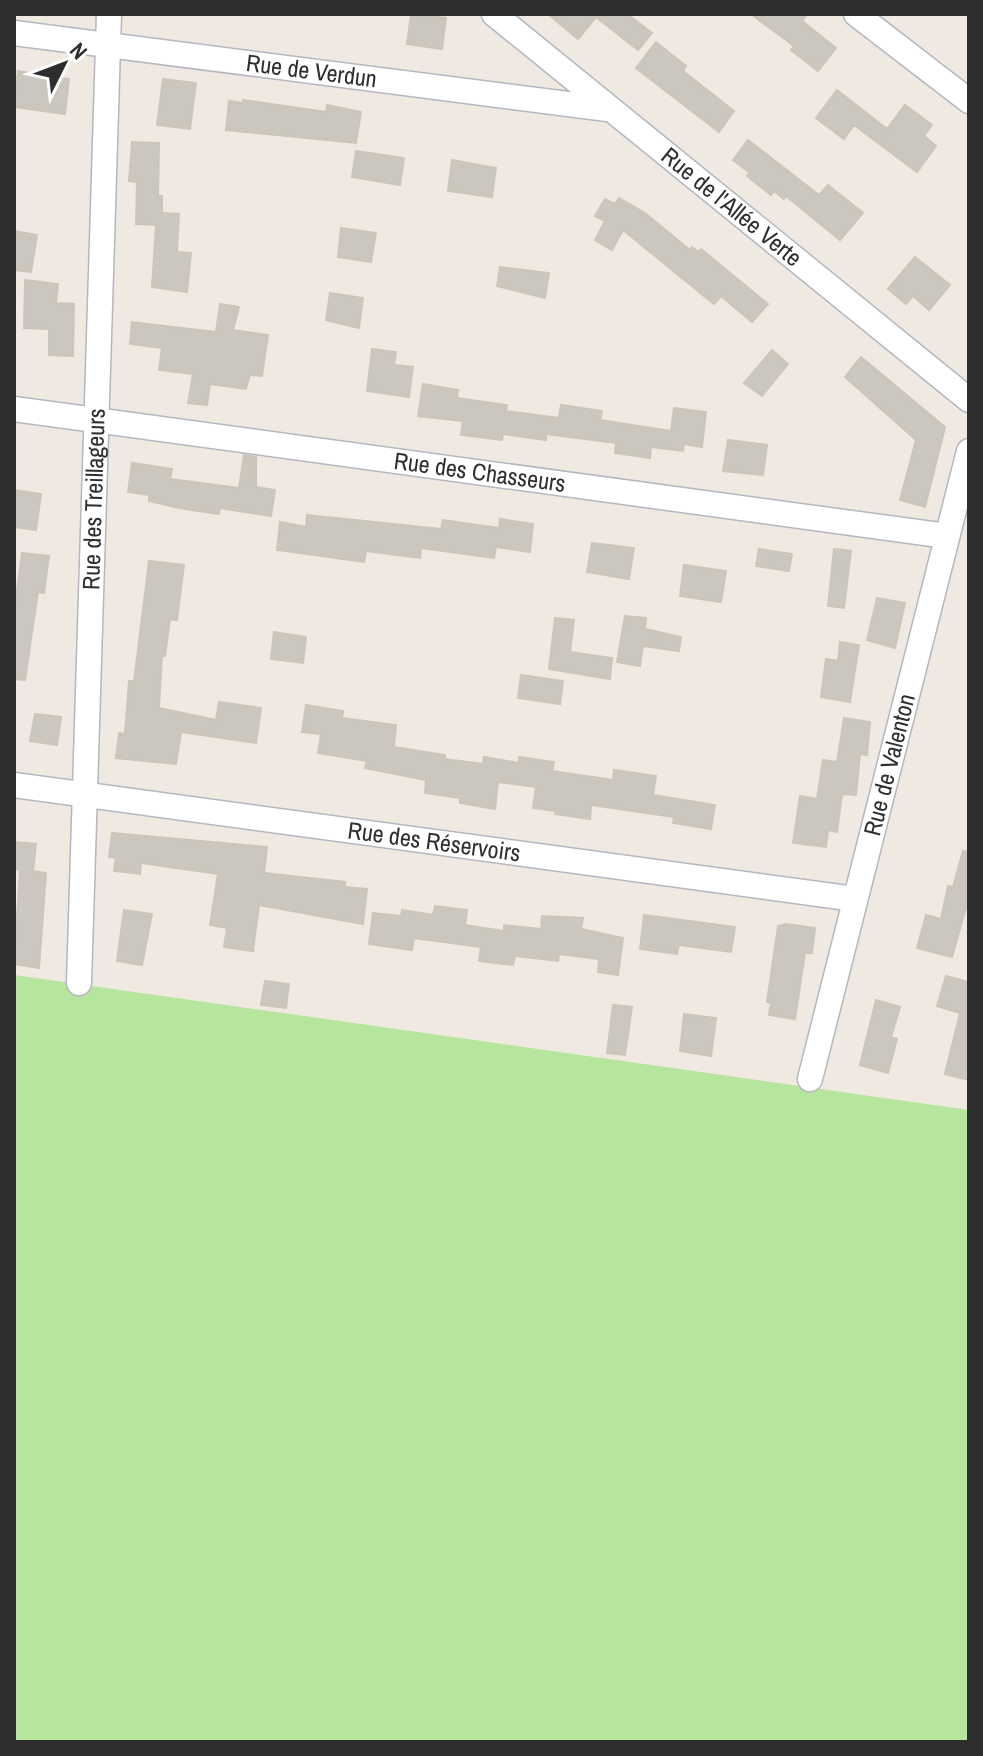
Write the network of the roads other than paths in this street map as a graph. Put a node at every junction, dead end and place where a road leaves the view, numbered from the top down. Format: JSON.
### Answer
{"nodes":[{"id":1,"x":109,"y":14,"type":"edge"},
{"id":2,"x":494,"y":14,"type":"edge"},
{"id":3,"x":856,"y":14,"type":"edge"},
{"id":4,"x":14,"y":33,"type":"edge"},
{"id":5,"x":108,"y":45,"type":"junction"},
{"id":6,"x":969,"y":101,"type":"edge"},
{"id":7,"x":608,"y":109,"type":"junction"},
{"id":8,"x":969,"y":400,"type":"edge"},
{"id":9,"x":14,"y":409,"type":"edge"},
{"id":10,"x":96,"y":420,"type":"junction"},
{"id":11,"x":969,"y":451,"type":"edge"},
{"id":12,"x":947,"y":536,"type":"junction"},
{"id":13,"x":14,"y":785,"type":"edge"},
{"id":14,"x":87,"y":794,"type":"junction"},
{"id":15,"x":855,"y":899,"type":"junction"},
{"id":16,"x":79,"y":983,"type":"dead end"},
{"id":17,"x":810,"y":1079,"type":"dead end"}],
"edges":[{"from":1,"to":5,"type":"street","name":"Rue des Treillageurs"},
{"from":2,"to":7,"type":"street","name":"Rue de l'Allée Verte"},
{"from":3,"to":6,"type":"street"},
{"from":4,"to":5,"type":"street","name":"Rue de Verdun"},
{"from":5,"to":7,"type":"street","name":"Rue de Verdun"},
{"from":5,"to":10,"type":"street","name":"Rue des Treillageurs"},
{"from":7,"to":8,"type":"street","name":"Rue de l'Allée Verte"},
{"from":9,"to":10,"type":"street","name":"Rue des Chasseurs"},
{"from":10,"to":12,"type":"street","name":"Rue des Chasseurs"},
{"from":10,"to":14,"type":"street","name":"Rue des Treillageurs"},
{"from":11,"to":12,"type":"street","name":"Rue de Valenton"},
{"from":12,"to":15,"type":"street","name":"Rue de Valenton"},
{"from":13,"to":14,"type":"street","name":"Rue des Réservoirs"},
{"from":14,"to":15,"type":"street","name":"Rue des Réservoirs"},
{"from":14,"to":16,"type":"street","name":"Rue des Treillageurs"},
{"from":15,"to":17,"type":"street","name":"Rue de Valenton"}]}
